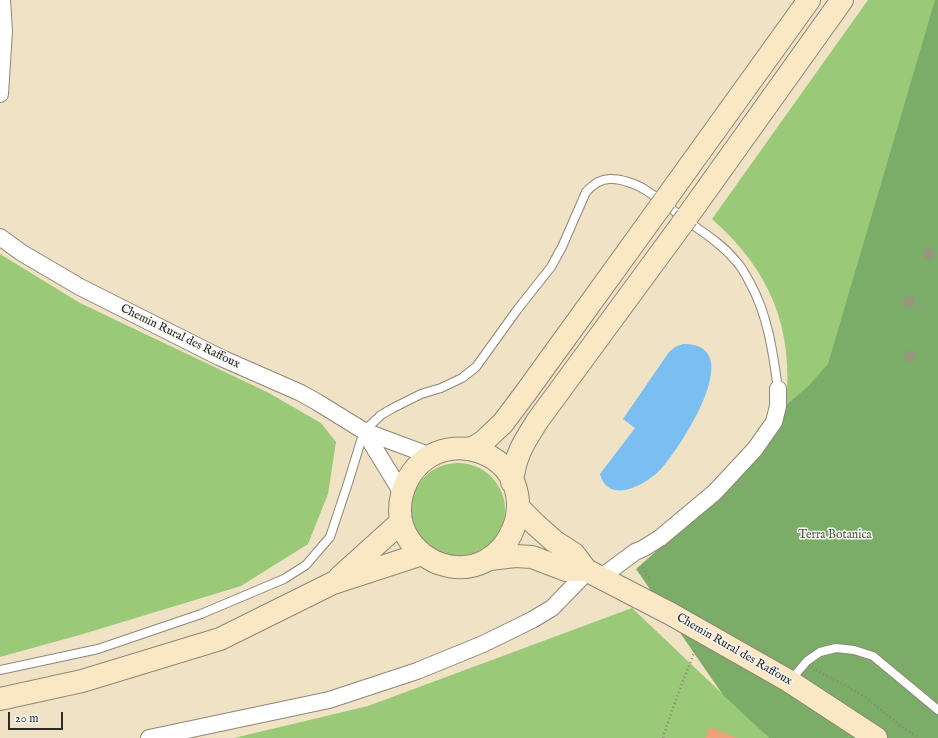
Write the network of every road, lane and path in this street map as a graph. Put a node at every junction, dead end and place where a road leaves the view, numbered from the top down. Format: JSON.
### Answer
{"nodes":[{"id":1,"x":2,"y":0,"type":"edge"},
{"id":2,"x":808,"y":0,"type":"edge"},
{"id":3,"x":842,"y":0,"type":"edge"},
{"id":4,"x":0,"y":94,"type":"edge"},
{"id":5,"x":0,"y":237,"type":"edge"},
{"id":6,"x":778,"y":389,"type":"joint"},
{"id":7,"x":364,"y":431,"type":"junction"},
{"id":8,"x":468,"y":449,"type":"junction"},
{"id":9,"x":432,"y":456,"type":"junction"},
{"id":10,"x":512,"y":482,"type":"junction"},
{"id":11,"x":402,"y":493,"type":"junction"},
{"id":12,"x":518,"y":507,"type":"junction"},
{"id":13,"x":401,"y":522,"type":"junction"},
{"id":14,"x":422,"y":554,"type":"junction"},
{"id":15,"x":490,"y":559,"type":"junction"},
{"id":16,"x":642,"y":563,"type":"dead end"},
{"id":17,"x":592,"y":573,"type":"junction"},
{"id":18,"x":651,"y":580,"type":"dead end"},
{"id":19,"x":333,"y":583,"type":"junction"},
{"id":20,"x":703,"y":632,"type":"junction"},
{"id":21,"x":0,"y":670,"type":"edge"},
{"id":22,"x":795,"y":674,"type":"junction"},
{"id":23,"x":0,"y":699,"type":"edge"},
{"id":24,"x":938,"y":710,"type":"edge"},
{"id":25,"x":149,"y":738,"type":"edge"},
{"id":26,"x":664,"y":738,"type":"edge"},
{"id":27,"x":876,"y":738,"type":"edge"},
{"id":28,"x":919,"y":738,"type":"edge"}],
"edges":[{"from":1,"to":4,"type":"street"},
{"from":2,"to":8,"type":"main road"},
{"from":3,"to":10,"type":"main road"},
{"from":5,"to":7,"type":"street","name":"Chemin Rural des Raffoux"},
{"from":6,"to":7,"type":"lane"},
{"from":6,"to":17,"type":"street"},
{"from":7,"to":9,"type":"street","name":"Chemin Rural des Raffoux"},
{"from":7,"to":11,"type":"street","name":"Chemin Rural des Raffoux"},
{"from":7,"to":21,"type":"lane"},
{"from":8,"to":9,"type":"main road"},
{"from":8,"to":10,"type":"main road"},
{"from":9,"to":11,"type":"main road"},
{"from":10,"to":12,"type":"main road"},
{"from":11,"to":13,"type":"main road"},
{"from":12,"to":15,"type":"main road"},
{"from":12,"to":17,"type":"main road","name":"Chemin Rural des Raffoux"},
{"from":13,"to":14,"type":"main road"},
{"from":13,"to":19,"type":"main road"},
{"from":14,"to":15,"type":"main road"},
{"from":14,"to":19,"type":"main road"},
{"from":15,"to":17,"type":"main road","name":"Chemin Rural des Raffoux"},
{"from":16,"to":18,"type":"path"},
{"from":17,"to":20,"type":"main road","name":"Chemin Rural des Raffoux"},
{"from":17,"to":25,"type":"street"},
{"from":19,"to":23,"type":"main road"},
{"from":20,"to":22,"type":"main road","name":"Chemin Rural des Raffoux"},
{"from":20,"to":26,"type":"path"},
{"from":22,"to":24,"type":"lane"},
{"from":22,"to":27,"type":"main road","name":"Chemin Rural des Raffoux"},
{"from":22,"to":28,"type":"path"}]}
